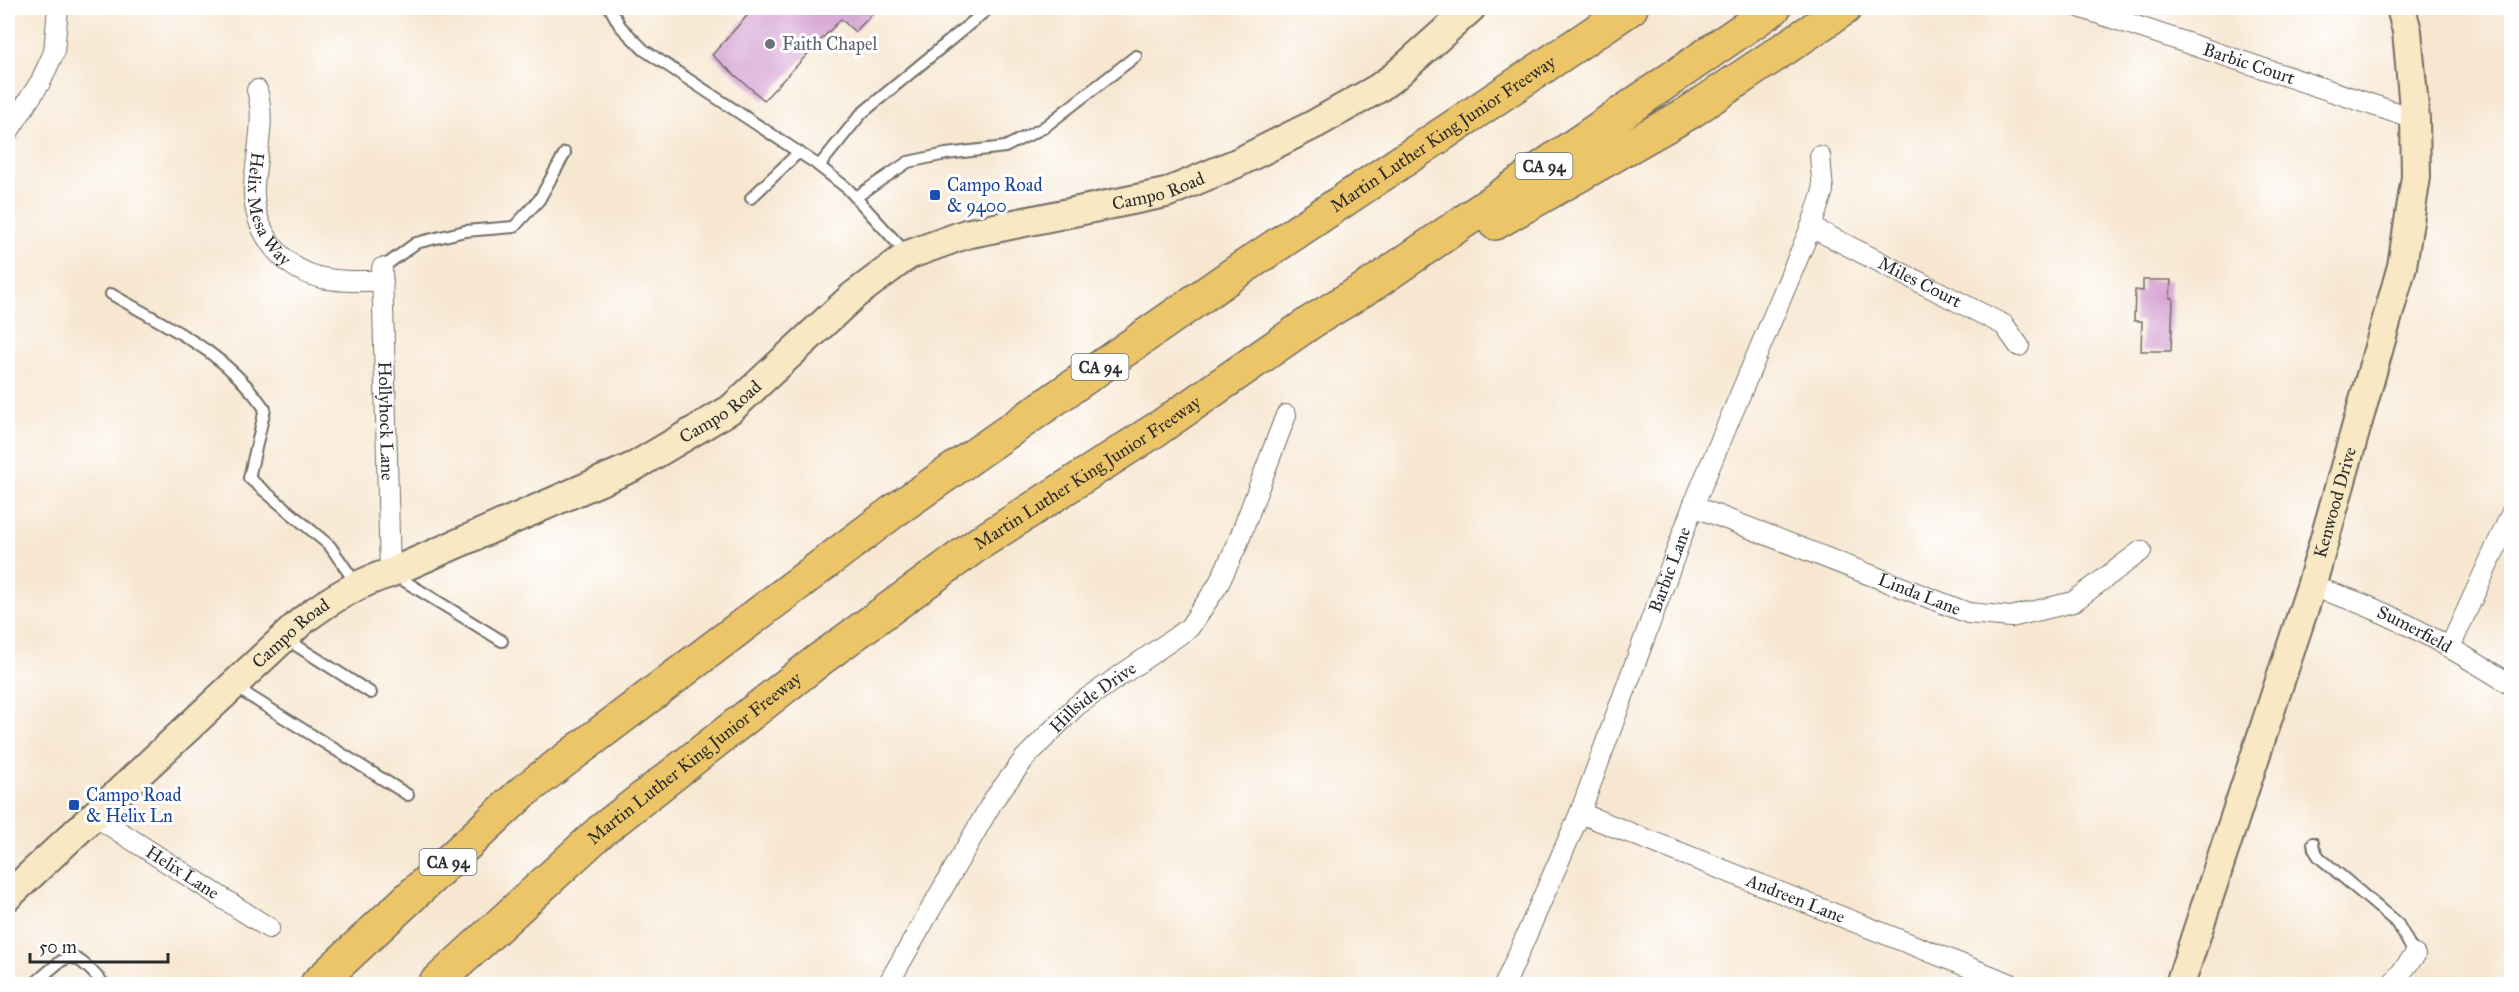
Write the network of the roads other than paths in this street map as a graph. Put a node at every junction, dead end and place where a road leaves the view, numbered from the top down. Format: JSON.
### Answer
{"nodes":[{"id":1,"x":58,"y":8,"type":"edge"},
{"id":2,"x":610,"y":8,"type":"edge"},
{"id":3,"x":989,"y":8,"type":"edge"},
{"id":4,"x":1472,"y":8,"type":"edge"},
{"id":5,"x":1631,"y":8,"type":"edge"},
{"id":6,"x":1774,"y":8,"type":"edge"},
{"id":7,"x":1845,"y":8,"type":"edge"},
{"id":8,"x":2082,"y":8,"type":"edge"},
{"id":9,"x":2401,"y":8,"type":"edge"},
{"id":10,"x":1136,"y":56,"type":"dead end"},
{"id":11,"x":257,"y":90,"type":"dead end"},
{"id":12,"x":2415,"y":119,"type":"junction"},
{"id":13,"x":8,"y":132,"type":"edge"},
{"id":14,"x":799,"y":152,"type":"junction"},
{"id":15,"x":565,"y":153,"type":"dead end"},
{"id":16,"x":1820,"y":156,"type":"dead end"},
{"id":17,"x":819,"y":166,"type":"junction"},
{"id":18,"x":856,"y":197,"type":"junction"},
{"id":19,"x":752,"y":198,"type":"dead end"},
{"id":20,"x":1811,"y":227,"type":"junction"},
{"id":21,"x":908,"y":255,"type":"junction"},
{"id":22,"x":382,"y":275,"type":"junction"},
{"id":23,"x":111,"y":294,"type":"dead end"},
{"id":24,"x":1311,"y":322,"type":"junction"},
{"id":25,"x":2019,"y":346,"type":"dead end"},
{"id":26,"x":1286,"y":415,"type":"dead end"},
{"id":27,"x":1694,"y":506,"type":"junction"},
{"id":28,"x":2511,"y":512,"type":"edge"},
{"id":29,"x":2141,"y":551,"type":"dead end"},
{"id":30,"x":390,"y":573,"type":"junction"},
{"id":31,"x":357,"y":586,"type":"junction"},
{"id":32,"x":2311,"y":587,"type":"junction"},
{"id":33,"x":284,"y":638,"type":"junction"},
{"id":34,"x":502,"y":641,"type":"dead end"},
{"id":35,"x":2450,"y":647,"type":"junction"},
{"id":36,"x":233,"y":685,"type":"junction"},
{"id":37,"x":2511,"y":685,"type":"edge"},
{"id":38,"x":371,"y":693,"type":"dead end"},
{"id":39,"x":408,"y":795,"type":"dead end"},
{"id":40,"x":1580,"y":813,"type":"junction"},
{"id":41,"x":94,"y":816,"type":"junction"},
{"id":42,"x":2313,"y":843,"type":"dead end"},
{"id":43,"x":8,"y":896,"type":"edge"},
{"id":44,"x":269,"y":928,"type":"dead end"},
{"id":45,"x":2415,"y":955,"type":"joint"},
{"id":46,"x":34,"y":984,"type":"edge"},
{"id":47,"x":104,"y":984,"type":"edge"},
{"id":48,"x":317,"y":984,"type":"edge"},
{"id":49,"x":435,"y":984,"type":"edge"},
{"id":50,"x":888,"y":984,"type":"edge"},
{"id":51,"x":1505,"y":984,"type":"edge"},
{"id":52,"x":2011,"y":984,"type":"edge"},
{"id":53,"x":2180,"y":984,"type":"edge"},
{"id":54,"x":2392,"y":984,"type":"edge"}],
"edges":[{"from":1,"to":13,"type":"street"},
{"from":2,"to":14,"type":"lane"},
{"from":3,"to":17,"type":"lane"},
{"from":4,"to":21,"type":"main road","name":"Campo Road"},
{"from":5,"to":48,"type":"highway","name":"Martin Luther King Junior Freeway","number":"CA 94"},
{"from":6,"to":24,"type":"highway","name":"Martin Luther King Junior Freeway","number":"CA 94"},
{"from":7,"to":24,"type":"highway"},
{"from":8,"to":12,"type":"street","name":"Barbic Court"},
{"from":9,"to":12,"type":"main road","name":"Kenwood Drive"},
{"from":10,"to":18,"type":"lane"},
{"from":11,"to":22,"type":"street","name":"Helix Mesa Way"},
{"from":12,"to":32,"type":"main road","name":"Kenwood Drive"},
{"from":14,"to":17,"type":"lane"},
{"from":14,"to":19,"type":"lane"},
{"from":15,"to":22,"type":"lane"},
{"from":16,"to":20,"type":"street","name":"Barbic Lane"},
{"from":17,"to":18,"type":"lane"},
{"from":18,"to":21,"type":"lane"},
{"from":20,"to":25,"type":"street","name":"Miles Court"},
{"from":20,"to":27,"type":"street","name":"Barbic Lane"},
{"from":21,"to":30,"type":"main road","name":"Campo Road"},
{"from":22,"to":30,"type":"street","name":"Hollyhock Lane"},
{"from":23,"to":31,"type":"lane"},
{"from":24,"to":49,"type":"highway","name":"Martin Luther King Junior Freeway","number":"CA 94"},
{"from":26,"to":50,"type":"street","name":"Hillside Drive"},
{"from":27,"to":29,"type":"street","name":"Linda Lane"},
{"from":27,"to":40,"type":"street","name":"Barbic Lane"},
{"from":28,"to":35,"type":"street"},
{"from":30,"to":31,"type":"main road","name":"Campo Road"},
{"from":30,"to":34,"type":"lane"},
{"from":31,"to":33,"type":"main road","name":"Campo Road"},
{"from":32,"to":35,"type":"street","name":"Sumerfield"},
{"from":32,"to":53,"type":"main road","name":"Kenwood Drive"},
{"from":33,"to":36,"type":"main road","name":"Campo Road"},
{"from":33,"to":38,"type":"lane"},
{"from":35,"to":37,"type":"street","name":"Sumerfield"},
{"from":36,"to":39,"type":"lane"},
{"from":36,"to":41,"type":"main road","name":"Campo Road"},
{"from":40,"to":51,"type":"street","name":"Barbic Lane"},
{"from":40,"to":52,"type":"street","name":"Andreen Lane"},
{"from":41,"to":43,"type":"main road","name":"Campo Road"},
{"from":41,"to":44,"type":"street","name":"Helix Lane"},
{"from":42,"to":45,"type":"lane"},
{"from":45,"to":54,"type":"street"},
{"from":46,"to":47,"type":"lane"}]}
